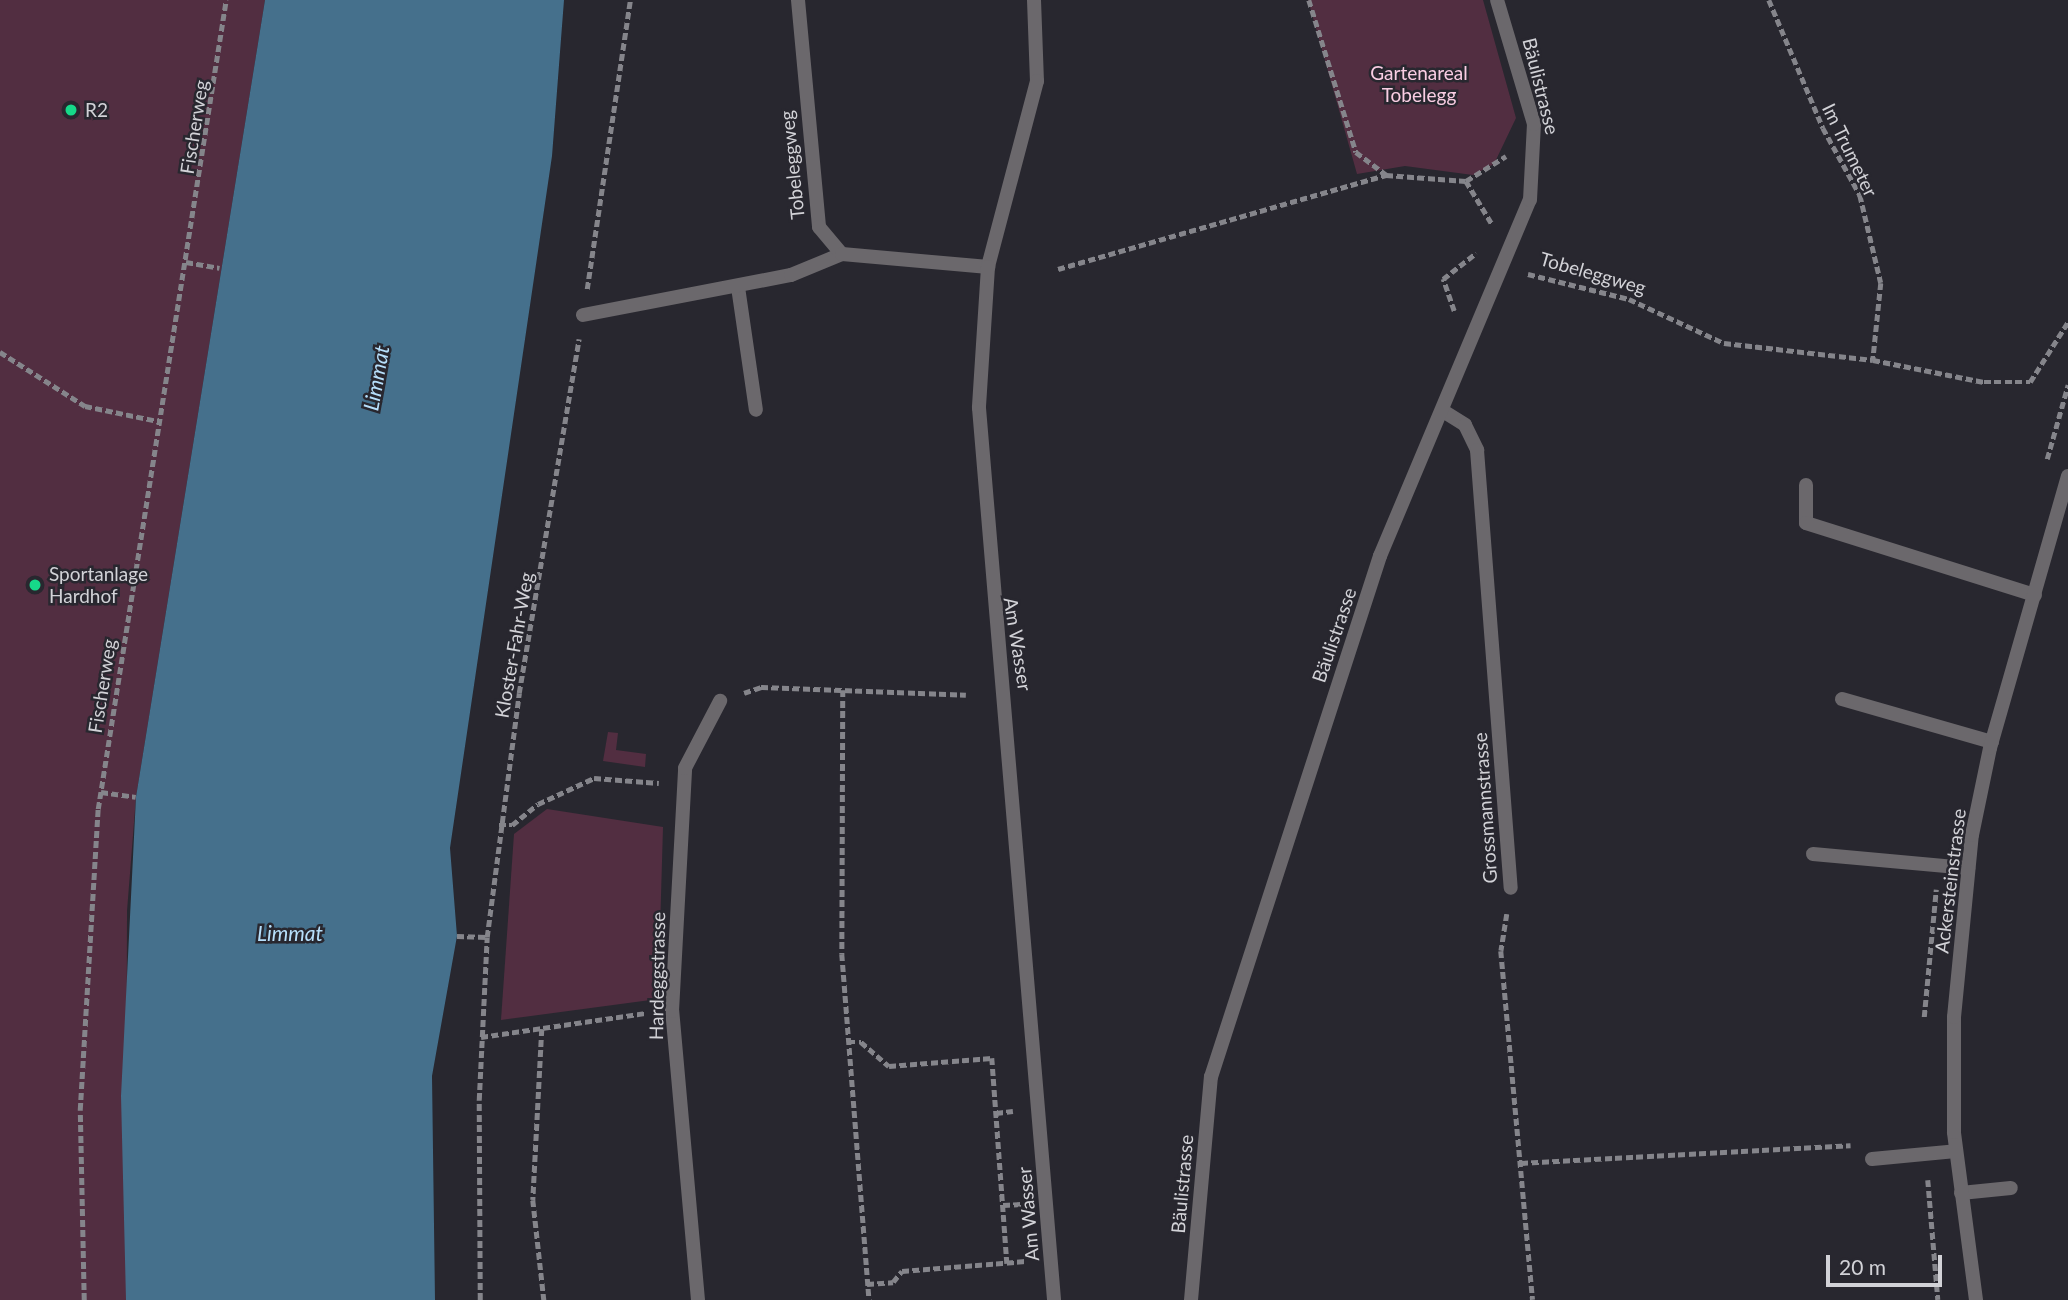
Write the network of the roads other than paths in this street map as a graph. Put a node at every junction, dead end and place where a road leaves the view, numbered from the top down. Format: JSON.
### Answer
{"nodes":[{"id":1,"x":798,"y":0,"type":"edge"},
{"id":2,"x":1034,"y":0,"type":"edge"},
{"id":3,"x":1497,"y":0,"type":"edge"},
{"id":4,"x":842,"y":254,"type":"junction"},
{"id":5,"x":988,"y":267,"type":"junction"},
{"id":6,"x":738,"y":287,"type":"junction"},
{"id":7,"x":583,"y":315,"type":"road end"},
{"id":8,"x":755,"y":410,"type":"dead end"},
{"id":9,"x":1443,"y":411,"type":"junction"},
{"id":10,"x":2068,"y":476,"type":"edge"},
{"id":11,"x":1807,"y":485,"type":"dead end"},
{"id":12,"x":2035,"y":595,"type":"junction"},
{"id":13,"x":1842,"y":699,"type":"dead end"},
{"id":14,"x":720,"y":701,"type":"road end"},
{"id":15,"x":1992,"y":742,"type":"junction"},
{"id":16,"x":1814,"y":854,"type":"dead end"},
{"id":17,"x":1968,"y":868,"type":"junction"},
{"id":18,"x":1511,"y":888,"type":"road end"},
{"id":19,"x":1956,"y":1151,"type":"junction"},
{"id":20,"x":1872,"y":1159,"type":"dead end"},
{"id":21,"x":2011,"y":1188,"type":"dead end"},
{"id":22,"x":1961,"y":1193,"type":"junction"},
{"id":23,"x":698,"y":1300,"type":"edge"},
{"id":24,"x":1054,"y":1300,"type":"edge"},
{"id":25,"x":1191,"y":1300,"type":"edge"},
{"id":26,"x":1976,"y":1300,"type":"edge"}],
"edges":[{"from":1,"to":4,"type":"street","name":"Tobeleggweg"},
{"from":2,"to":5,"type":"street","name":"Am Wasser"},
{"from":3,"to":9,"type":"street","name":"Bäulistrasse"},
{"from":4,"to":5,"type":"street"},
{"from":4,"to":6,"type":"street"},
{"from":5,"to":24,"type":"street","name":"Am Wasser"},
{"from":6,"to":7,"type":"street"},
{"from":6,"to":8,"type":"street"},
{"from":9,"to":18,"type":"street","name":"Grossmannstrasse"},
{"from":9,"to":25,"type":"street","name":"Bäulistrasse"},
{"from":10,"to":12,"type":"street","name":"Ackersteinstrasse"},
{"from":11,"to":12,"type":"street"},
{"from":12,"to":15,"type":"street","name":"Ackersteinstrasse"},
{"from":13,"to":15,"type":"street"},
{"from":14,"to":23,"type":"street","name":"Hardeggstrasse"},
{"from":15,"to":17,"type":"street","name":"Ackersteinstrasse"},
{"from":16,"to":17,"type":"street"},
{"from":17,"to":19,"type":"street","name":"Ackersteinstrasse"},
{"from":19,"to":20,"type":"street"},
{"from":19,"to":22,"type":"street","name":"Ackersteinstrasse"},
{"from":21,"to":22,"type":"street"},
{"from":22,"to":26,"type":"street","name":"Ackersteinstrasse"}]}
